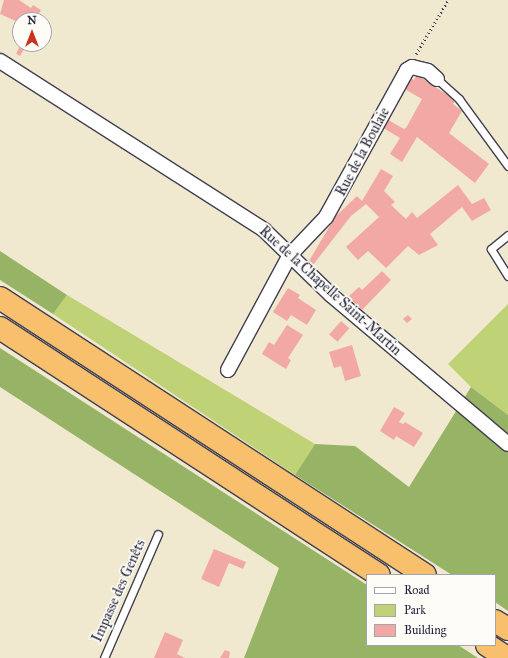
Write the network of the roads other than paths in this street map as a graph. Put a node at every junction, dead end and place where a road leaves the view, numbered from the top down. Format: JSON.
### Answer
{"nodes":[{"id":1,"x":0,"y":61,"type":"edge"},
{"id":2,"x":437,"y":79,"type":"joint"},
{"id":3,"x":508,"y":166,"type":"edge"},
{"id":4,"x":508,"y":235,"type":"edge"},
{"id":5,"x":290,"y":255,"type":"junction"},
{"id":6,"x":508,"y":276,"type":"edge"},
{"id":7,"x":0,"y":298,"type":"edge"},
{"id":8,"x":0,"y":328,"type":"edge"},
{"id":9,"x":228,"y":370,"type":"dead end"},
{"id":10,"x":508,"y":444,"type":"edge"},
{"id":11,"x":158,"y":534,"type":"dead end"},
{"id":12,"x":377,"y":574,"type":"edge"},
{"id":13,"x":423,"y":574,"type":"edge"},
{"id":14,"x":496,"y":622,"type":"edge"},
{"id":15,"x":508,"y":629,"type":"edge"},
{"id":16,"x":488,"y":646,"type":"edge"},
{"id":17,"x":104,"y":658,"type":"edge"},
{"id":18,"x":506,"y":658,"type":"edge"}],
"edges":[{"from":1,"to":5,"type":"street","name":"Rue de la Chapelle Saint-Martin"},
{"from":2,"to":3,"type":"lane"},
{"from":2,"to":5,"type":"street","name":"Rue de la Boulaie"},
{"from":4,"to":6,"type":"lane"},
{"from":5,"to":9,"type":"street","name":"Rue de la Boulaie"},
{"from":5,"to":10,"type":"street","name":"Rue de la Chapelle Saint-Martin"},
{"from":7,"to":13,"type":"highway"},
{"from":8,"to":12,"type":"highway"},
{"from":11,"to":17,"type":"lane","name":"Impasse des Genêts"},
{"from":14,"to":15,"type":"highway"},
{"from":16,"to":18,"type":"highway"}]}
